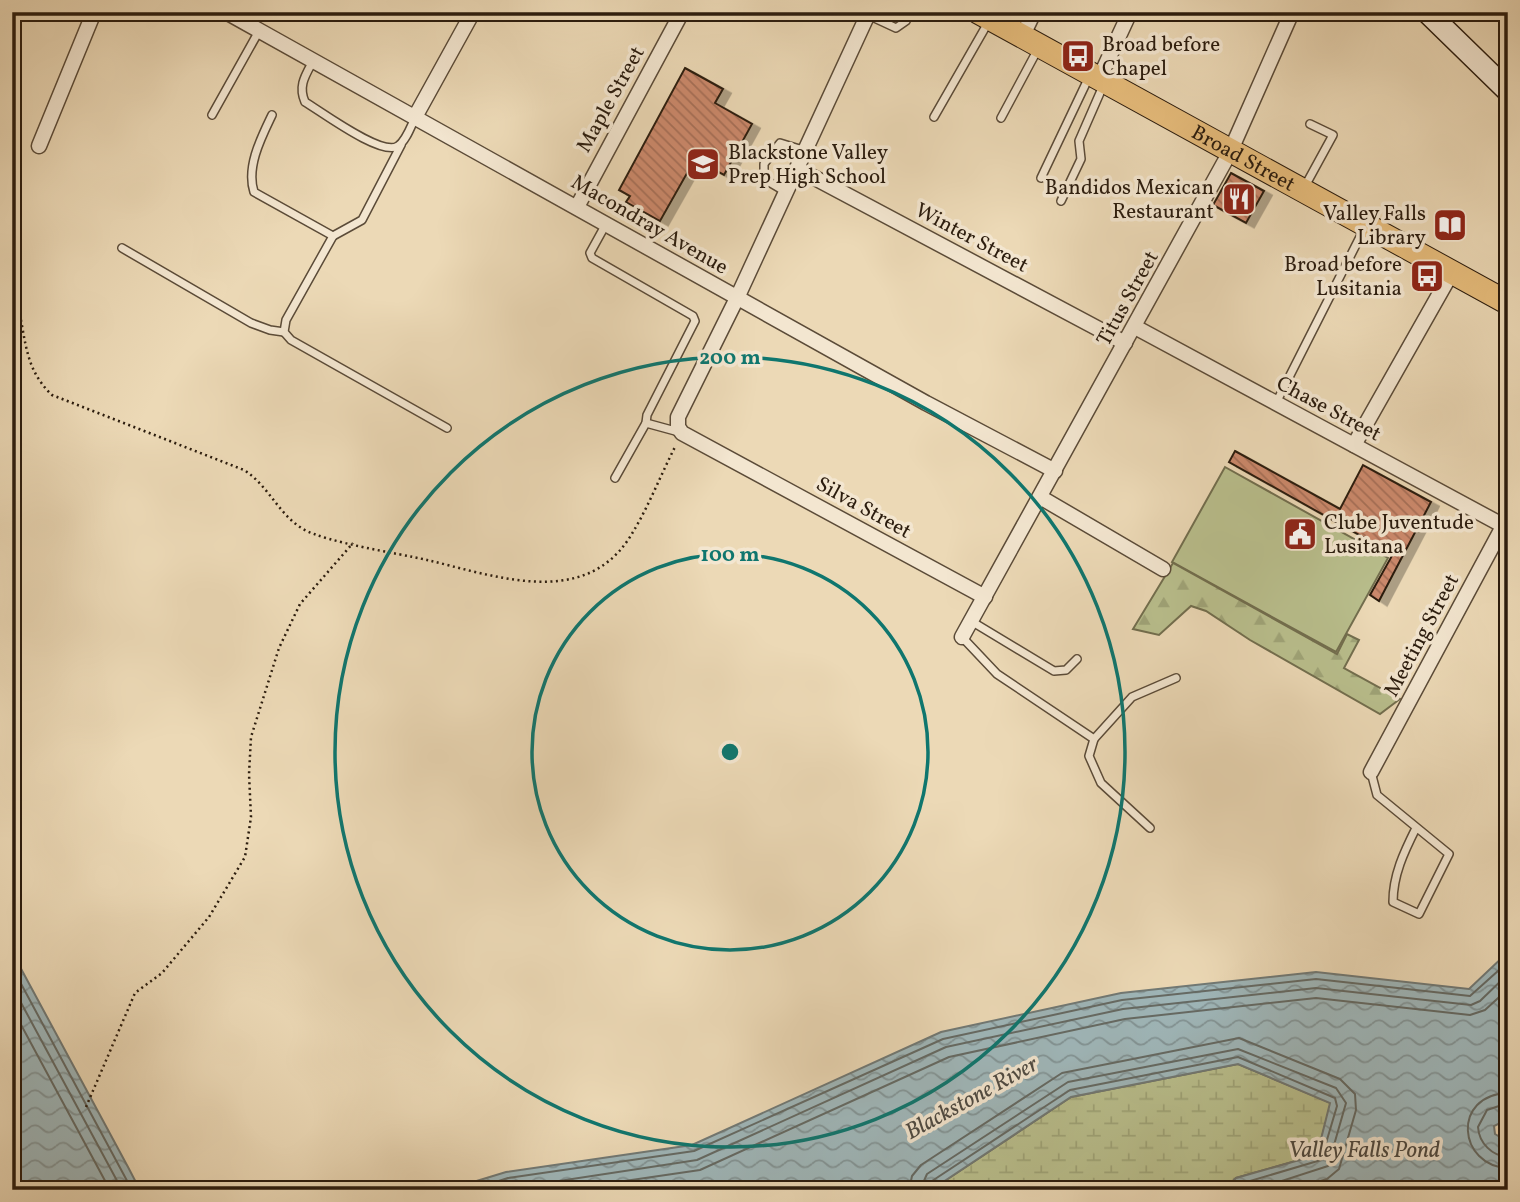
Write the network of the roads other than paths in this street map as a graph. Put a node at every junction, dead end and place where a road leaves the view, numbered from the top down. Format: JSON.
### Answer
{"nodes":[{"id":1,"x":94,"y":12,"type":"edge"},
{"id":2,"x":226,"y":12,"type":"edge"},
{"id":3,"x":473,"y":12,"type":"edge"},
{"id":4,"x":682,"y":12,"type":"edge"},
{"id":5,"x":910,"y":12,"type":"edge"},
{"id":6,"x":1034,"y":12,"type":"edge"},
{"id":7,"x":1130,"y":12,"type":"edge"},
{"id":8,"x":1292,"y":12,"type":"edge"},
{"id":9,"x":1427,"y":12,"type":"edge"},
{"id":10,"x":868,"y":14,"type":"edge"},
{"id":11,"x":984,"y":16,"type":"edge"},
{"id":12,"x":260,"y":30,"type":"junction"},
{"id":13,"x":1031,"y":42,"type":"junction"},
{"id":14,"x":314,"y":59,"type":"junction"},
{"id":15,"x":1098,"y":79,"type":"junction"},
{"id":16,"x":1508,"y":91,"type":"edge"},
{"id":17,"x":212,"y":115,"type":"dead end"},
{"id":18,"x":272,"y":115,"type":"dead end"},
{"id":19,"x":415,"y":117,"type":"junction"},
{"id":20,"x":934,"y":117,"type":"dead end"},
{"id":21,"x":1001,"y":118,"type":"dead end"},
{"id":22,"x":1310,"y":124,"type":"dead end"},
{"id":23,"x":401,"y":145,"type":"junction"},
{"id":24,"x":39,"y":146,"type":"dead end"},
{"id":25,"x":806,"y":151,"type":"junction"},
{"id":26,"x":1230,"y":152,"type":"junction"},
{"id":27,"x":798,"y":169,"type":"junction"},
{"id":28,"x":1041,"y":178,"type":"dead end"},
{"id":29,"x":1302,"y":191,"type":"junction"},
{"id":30,"x":787,"y":192,"type":"junction"},
{"id":31,"x":1061,"y":201,"type":"dead end"},
{"id":32,"x":577,"y":207,"type":"junction"},
{"id":33,"x":606,"y":224,"type":"junction"},
{"id":34,"x":1365,"y":226,"type":"junction"},
{"id":35,"x":333,"y":236,"type":"junction"},
{"id":36,"x":122,"y":248,"type":"dead end"},
{"id":37,"x":1451,"y":272,"type":"junction"},
{"id":38,"x":737,"y":298,"type":"junction"},
{"id":39,"x":1506,"y":299,"type":"edge"},
{"id":40,"x":1135,"y":327,"type":"junction"},
{"id":41,"x":284,"y":332,"type":"junction"},
{"id":42,"x":1125,"y":343,"type":"junction"},
{"id":43,"x":1276,"y":403,"type":"junction"},
{"id":44,"x":646,"y":423,"type":"junction"},
{"id":45,"x":447,"y":428,"type":"dead end"},
{"id":46,"x":682,"y":433,"type":"junction"},
{"id":47,"x":1354,"y":445,"type":"junction"},
{"id":48,"x":1055,"y":471,"type":"junction"},
{"id":49,"x":615,"y":478,"type":"dead end"},
{"id":50,"x":1040,"y":498,"type":"junction"},
{"id":51,"x":1506,"y":522,"type":"edge"},
{"id":52,"x":1163,"y":569,"type":"dead end"},
{"id":53,"x":985,"y":597,"type":"junction"},
{"id":54,"x":971,"y":621,"type":"junction"},
{"id":55,"x":962,"y":638,"type":"joint"},
{"id":56,"x":1077,"y":659,"type":"dead end"},
{"id":57,"x":1176,"y":677,"type":"dead end"},
{"id":58,"x":1094,"y":739,"type":"junction"},
{"id":59,"x":1371,"y":772,"type":"joint"},
{"id":60,"x":1150,"y":828,"type":"dead end"},
{"id":61,"x":1416,"y":828,"type":"junction"}],
"edges":[{"from":1,"to":24,"type":"street"},
{"from":2,"to":12,"type":"street","name":"Macondray Avenue"},
{"from":3,"to":19,"type":"street"},
{"from":4,"to":32,"type":"street","name":"Maple Street"},
{"from":5,"to":10,"type":"lane"},
{"from":6,"to":13,"type":"street"},
{"from":7,"to":15,"type":"street"},
{"from":8,"to":26,"type":"street","name":"Titus Street"},
{"from":9,"to":16,"type":"street"},
{"from":10,"to":25,"type":"street"},
{"from":11,"to":13,"type":"main road","name":"Broad Street"},
{"from":11,"to":20,"type":"lane"},
{"from":12,"to":14,"type":"street","name":"Macondray Avenue"},
{"from":12,"to":17,"type":"lane"},
{"from":13,"to":15,"type":"main road","name":"Broad Street"},
{"from":13,"to":21,"type":"lane"},
{"from":14,"to":19,"type":"street","name":"Macondray Avenue"},
{"from":14,"to":23,"type":"lane"},
{"from":15,"to":26,"type":"main road","name":"Broad Street"},
{"from":15,"to":28,"type":"lane"},
{"from":15,"to":31,"type":"lane"},
{"from":18,"to":35,"type":"lane"},
{"from":19,"to":23,"type":"lane"},
{"from":19,"to":32,"type":"street","name":"Macondray Avenue"},
{"from":22,"to":29,"type":"lane"},
{"from":23,"to":35,"type":"lane"},
{"from":25,"to":27,"type":"street"},
{"from":25,"to":30,"type":"lane"},
{"from":26,"to":29,"type":"main road","name":"Broad Street"},
{"from":26,"to":40,"type":"street","name":"Titus Street"},
{"from":27,"to":30,"type":"street"},
{"from":27,"to":42,"type":"street","name":"Winter Street"},
{"from":29,"to":34,"type":"main road","name":"Broad Street"},
{"from":30,"to":38,"type":"street"},
{"from":32,"to":33,"type":"street","name":"Macondray Avenue"},
{"from":33,"to":38,"type":"street","name":"Macondray Avenue"},
{"from":33,"to":44,"type":"lane"},
{"from":34,"to":37,"type":"main road","name":"Broad Street"},
{"from":34,"to":43,"type":"lane"},
{"from":35,"to":41,"type":"lane"},
{"from":36,"to":41,"type":"lane"},
{"from":37,"to":39,"type":"main road","name":"Broad Street"},
{"from":37,"to":47,"type":"street"},
{"from":38,"to":46,"type":"street"},
{"from":38,"to":48,"type":"street","name":"Macondray Avenue"},
{"from":40,"to":42,"type":"street","name":"Titus Street"},
{"from":40,"to":43,"type":"street","name":"Chase Street"},
{"from":41,"to":45,"type":"lane"},
{"from":42,"to":48,"type":"street","name":"Titus Street"},
{"from":43,"to":47,"type":"street","name":"Chase Street"},
{"from":44,"to":46,"type":"lane"},
{"from":44,"to":49,"type":"lane"},
{"from":46,"to":53,"type":"street","name":"Silva Street"},
{"from":47,"to":51,"type":"street","name":"Chase Street"},
{"from":48,"to":50,"type":"street","name":"Titus Street"},
{"from":50,"to":52,"type":"street"},
{"from":50,"to":53,"type":"street","name":"Titus Street"},
{"from":51,"to":59,"type":"street","name":"Meeting Street"},
{"from":53,"to":54,"type":"street"},
{"from":54,"to":55,"type":"street"},
{"from":54,"to":56,"type":"lane"},
{"from":55,"to":58,"type":"lane"},
{"from":57,"to":58,"type":"lane"},
{"from":58,"to":60,"type":"lane"},
{"from":59,"to":61,"type":"lane"},
{"from":61,"to":61,"type":"lane"}]}
